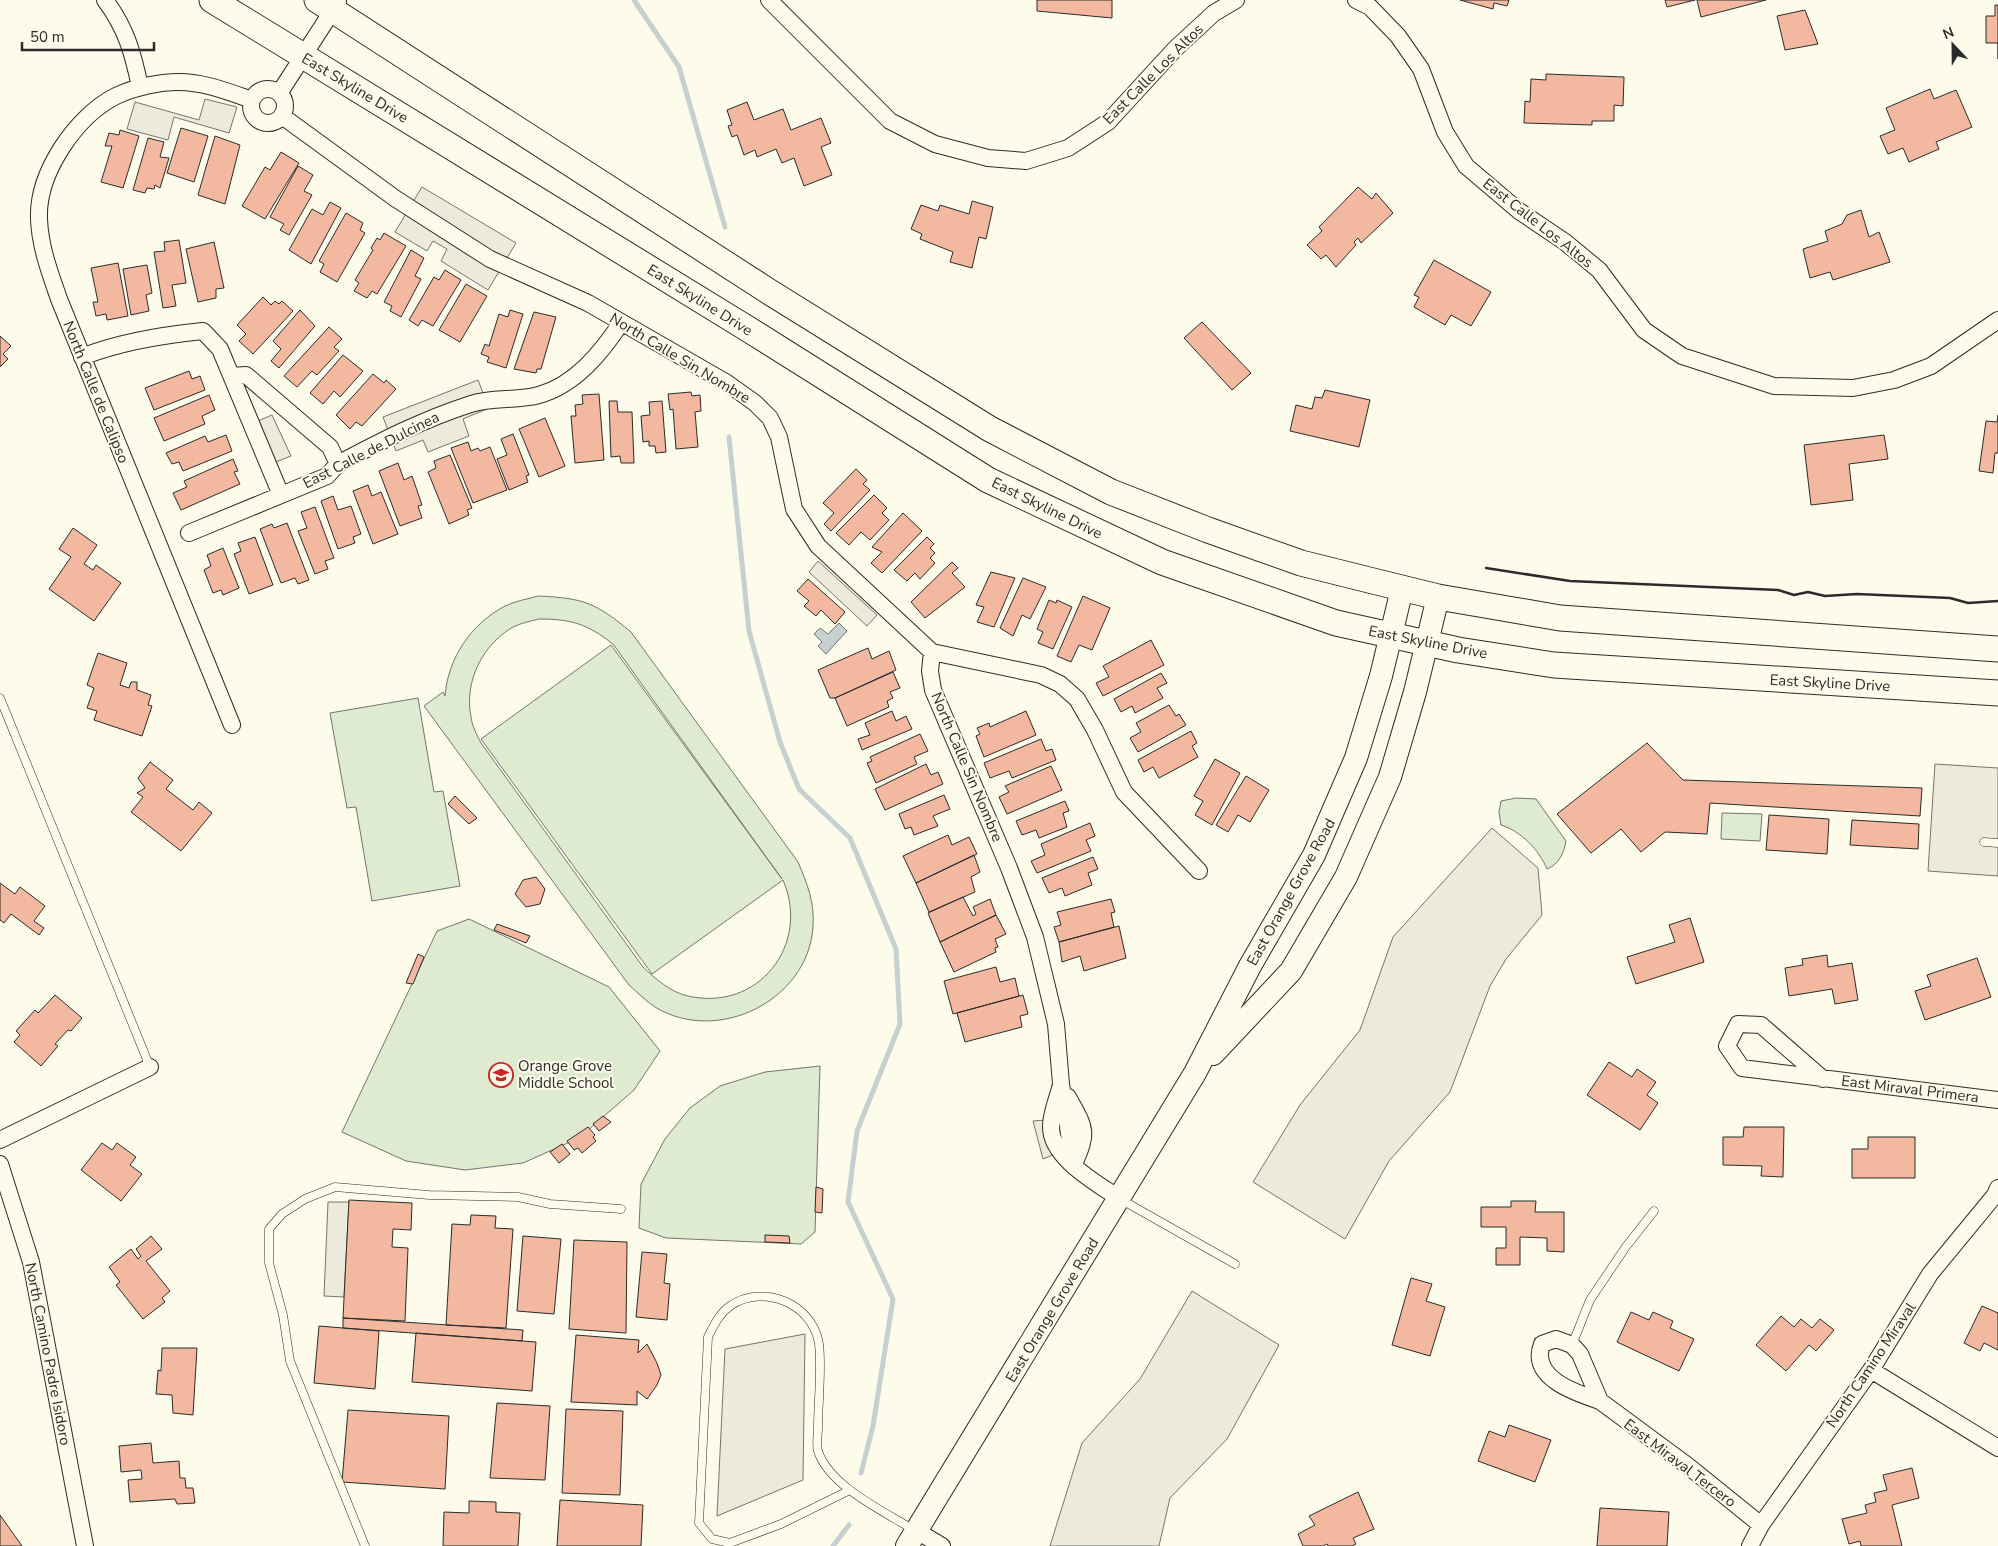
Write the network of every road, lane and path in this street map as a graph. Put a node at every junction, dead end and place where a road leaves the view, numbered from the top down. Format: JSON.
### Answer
{"nodes":[{"id":1,"x":105,"y":0,"type":"edge"},
{"id":2,"x":212,"y":0,"type":"edge"},
{"id":3,"x":769,"y":0,"type":"edge"},
{"id":4,"x":1236,"y":0,"type":"edge"},
{"id":5,"x":1356,"y":0,"type":"edge"},
{"id":6,"x":330,"y":3,"type":"edge"},
{"id":7,"x":303,"y":56,"type":"junction"},
{"id":8,"x":140,"y":87,"type":"junction"},
{"id":9,"x":280,"y":92,"type":"junction"},
{"id":10,"x":252,"y":100,"type":"junction"},
{"id":11,"x":282,"y":116,"type":"junction"},
{"id":12,"x":1998,"y":320,"type":"edge"},
{"id":13,"x":621,"y":323,"type":"junction"},
{"id":14,"x":82,"y":357,"type":"junction"},
{"id":15,"x":232,"y":376,"type":"junction"},
{"id":16,"x":338,"y":464,"type":"junction"},
{"id":17,"x":281,"y":495,"type":"junction"},
{"id":18,"x":189,"y":533,"type":"dead end"},
{"id":19,"x":1402,"y":588,"type":"junction"},
{"id":20,"x":1438,"y":597,"type":"junction"},
{"id":21,"x":1391,"y":637,"type":"junction"},
{"id":22,"x":1427,"y":644,"type":"junction"},
{"id":23,"x":1998,"y":649,"type":"edge"},
{"id":24,"x":932,"y":652,"type":"junction"},
{"id":25,"x":1998,"y":693,"type":"edge"},
{"id":26,"x":0,"y":698,"type":"edge"},
{"id":27,"x":232,"y":725,"type":"dead end"},
{"id":28,"x":1984,"y":842,"type":"dead end"},
{"id":29,"x":1998,"y":843,"type":"edge"},
{"id":30,"x":1199,"y":872,"type":"dead end"},
{"id":31,"x":150,"y":1067,"type":"joint"},
{"id":32,"x":1195,"y":1074,"type":"junction"},
{"id":33,"x":1823,"y":1079,"type":"junction"},
{"id":34,"x":1061,"y":1084,"type":"junction"},
{"id":35,"x":1998,"y":1100,"type":"edge"},
{"id":36,"x":0,"y":1140,"type":"edge"},
{"id":37,"x":0,"y":1164,"type":"edge"},
{"id":38,"x":1074,"y":1164,"type":"junction"},
{"id":39,"x":1998,"y":1188,"type":"edge"},
{"id":40,"x":1120,"y":1199,"type":"junction"},
{"id":41,"x":620,"y":1209,"type":"dead end"},
{"id":42,"x":1654,"y":1211,"type":"dead end"},
{"id":43,"x":1236,"y":1264,"type":"dead end"},
{"id":44,"x":1572,"y":1345,"type":"junction"},
{"id":45,"x":1871,"y":1370,"type":"junction"},
{"id":46,"x":1600,"y":1401,"type":"junction"},
{"id":47,"x":1998,"y":1448,"type":"edge"},
{"id":48,"x":850,"y":1490,"type":"junction"},
{"id":49,"x":1761,"y":1525,"type":"junction"},
{"id":50,"x":912,"y":1539,"type":"edge"},
{"id":51,"x":85,"y":1546,"type":"edge"},
{"id":52,"x":365,"y":1546,"type":"edge"},
{"id":53,"x":942,"y":1546,"type":"edge"},
{"id":54,"x":1750,"y":1546,"type":"edge"}],
"edges":[{"from":1,"to":8,"type":"street"},
{"from":2,"to":7,"type":"main road","name":"East Skyline Drive"},
{"from":3,"to":4,"type":"street","name":"East Calle Los Altos"},
{"from":5,"to":12,"type":"street","name":"East Calle Los Altos"},
{"from":6,"to":7,"type":"street"},
{"from":6,"to":19,"type":"main road"},
{"from":7,"to":9,"type":"street"},
{"from":7,"to":21,"type":"main road","name":"East Skyline Drive"},
{"from":8,"to":10,"type":"street"},
{"from":8,"to":14,"type":"street","name":"North Calle de Calipso"},
{"from":9,"to":10,"type":"street"},
{"from":9,"to":11,"type":"street"},
{"from":10,"to":11,"type":"street"},
{"from":11,"to":13,"type":"street","name":"North Calle Sin Nombre"},
{"from":13,"to":16,"type":"street","name":"East Calle de Dulcinea"},
{"from":13,"to":24,"type":"street","name":"North Calle Sin Nombre"},
{"from":14,"to":15,"type":"street"},
{"from":14,"to":27,"type":"street","name":"North Calle de Calipso"},
{"from":15,"to":16,"type":"street"},
{"from":15,"to":17,"type":"street"},
{"from":16,"to":17,"type":"street","name":"East Calle de Dulcinea"},
{"from":17,"to":18,"type":"street","name":"East Calle de Dulcinea"},
{"from":19,"to":20,"type":"main road"},
{"from":19,"to":21,"type":"main road","name":"East Orange Grove Road"},
{"from":20,"to":22,"type":"main road","name":"East Orange Grove Road"},
{"from":20,"to":23,"type":"main road"},
{"from":21,"to":22,"type":"main road","name":"East Skyline Drive"},
{"from":21,"to":32,"type":"main road","name":"East Orange Grove Road"},
{"from":22,"to":25,"type":"main road","name":"East Skyline Drive"},
{"from":22,"to":32,"type":"main road","name":"East Orange Grove Road"},
{"from":24,"to":30,"type":"street"},
{"from":24,"to":34,"type":"street","name":"North Calle Sin Nombre"},
{"from":26,"to":31,"type":"lane"},
{"from":28,"to":29,"type":"lane"},
{"from":31,"to":36,"type":"street"},
{"from":32,"to":40,"type":"main road","name":"East Orange Grove Road"},
{"from":33,"to":33,"type":"street","name":"East Miraval Primera"},
{"from":33,"to":35,"type":"street","name":"East Miraval Primera"},
{"from":34,"to":38,"type":"street","name":"North Calle Sin Nombre"},
{"from":34,"to":38,"type":"street","name":"North Calle Sin Nombre"},
{"from":37,"to":51,"type":"street","name":"North Camino Padre Isidoro"},
{"from":38,"to":40,"type":"street","name":"North Calle Sin Nombre"},
{"from":39,"to":45,"type":"street","name":"North Camino Miraval"},
{"from":40,"to":43,"type":"lane"},
{"from":40,"to":50,"type":"main road","name":"East Orange Grove Road"},
{"from":41,"to":52,"type":"lane"},
{"from":42,"to":44,"type":"lane"},
{"from":44,"to":46,"type":"street"},
{"from":44,"to":46,"type":"street","name":"East Miraval Tercero"},
{"from":45,"to":47,"type":"street"},
{"from":45,"to":49,"type":"street","name":"North Camino Miraval"},
{"from":46,"to":49,"type":"street","name":"East Miraval Tercero"},
{"from":48,"to":48,"type":"lane"},
{"from":48,"to":50,"type":"lane"},
{"from":49,"to":54,"type":"street","name":"North Camino Miraval"},
{"from":50,"to":53,"type":"street"}]}
